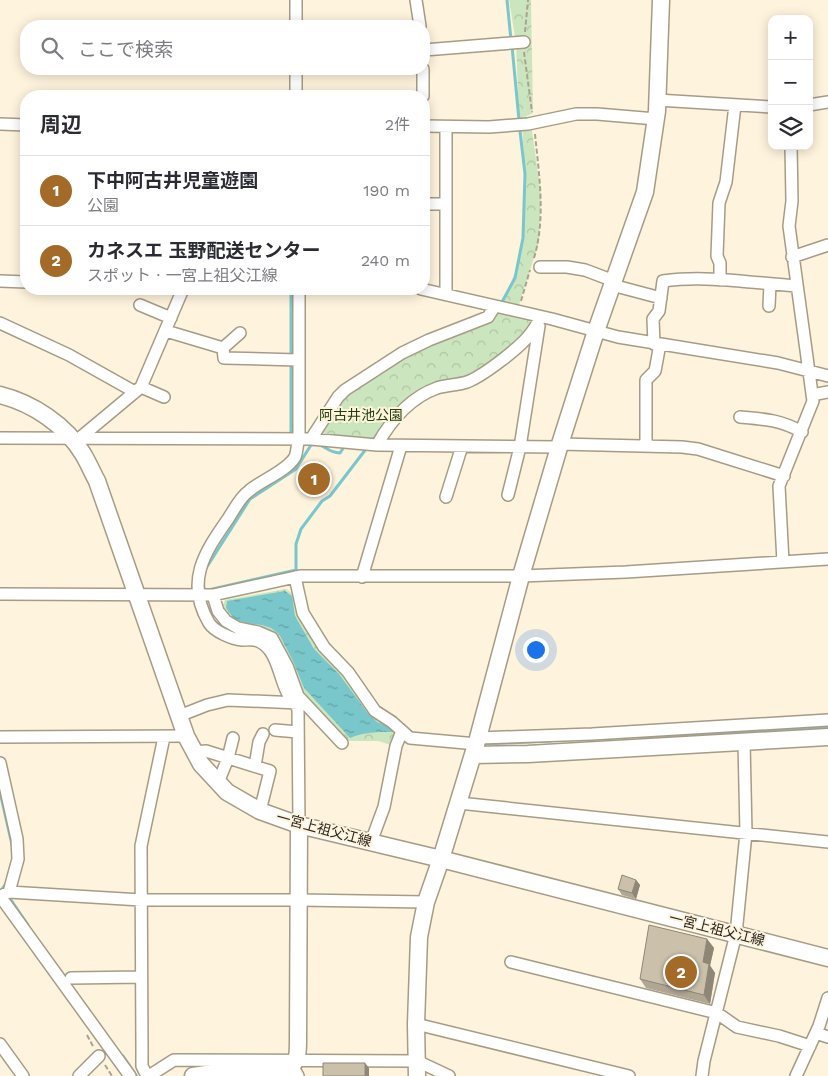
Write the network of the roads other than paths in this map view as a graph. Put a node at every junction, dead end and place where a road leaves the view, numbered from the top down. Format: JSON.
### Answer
{"nodes":[{"id":1,"x":296,"y":0,"type":"edge"},
{"id":2,"x":416,"y":0,"type":"edge"},
{"id":3,"x":661,"y":0,"type":"edge"},
{"id":4,"x":296,"y":20,"type":"edge"},
{"id":5,"x":419,"y":20,"type":"edge"},
{"id":6,"x":524,"y":42,"type":"road end"},
{"id":7,"x":430,"y":50,"type":"edge"},
{"id":8,"x":296,"y":75,"type":"edge"},
{"id":9,"x":423,"y":75,"type":"edge"},
{"id":10,"x":296,"y":90,"type":"edge"},
{"id":11,"x":423,"y":90,"type":"edge"},
{"id":12,"x":657,"y":100,"type":"junction"},
{"id":13,"x":828,"y":102,"type":"edge"},
{"id":14,"x":813,"y":104,"type":"edge"},
{"id":15,"x":735,"y":105,"type":"junction"},
{"id":16,"x":768,"y":108,"type":"edge"},
{"id":17,"x":656,"y":120,"type":"junction"},
{"id":18,"x":0,"y":124,"type":"edge"},
{"id":19,"x":20,"y":124,"type":"edge"},
{"id":20,"x":430,"y":126,"type":"edge"},
{"id":21,"x":446,"y":127,"type":"junction"},
{"id":22,"x":790,"y":150,"type":"edge"},
{"id":23,"x":430,"y":204,"type":"edge"},
{"id":24,"x":446,"y":204,"type":"junction"},
{"id":25,"x":828,"y":245,"type":"edge"},
{"id":26,"x":792,"y":257,"type":"junction"},
{"id":27,"x":535,"y":264,"type":"road end"},
{"id":28,"x":720,"y":280,"type":"junction"},
{"id":29,"x":0,"y":281,"type":"edge"},
{"id":30,"x":20,"y":282,"type":"edge"},
{"id":31,"x":613,"y":283,"type":"junction"},
{"id":32,"x":770,"y":284,"type":"junction"},
{"id":33,"x":797,"y":286,"type":"junction"},
{"id":34,"x":430,"y":291,"type":"edge"},
{"id":35,"x":446,"y":294,"type":"junction"},
{"id":36,"x":181,"y":295,"type":"edge"},
{"id":37,"x":298,"y":295,"type":"edge"},
{"id":38,"x":661,"y":298,"type":"junction"},
{"id":39,"x":140,"y":305,"type":"dead end"},
{"id":40,"x":495,"y":306,"type":"junction"},
{"id":41,"x":769,"y":306,"type":"dead end"},
{"id":42,"x":541,"y":317,"type":"junction"},
{"id":43,"x":171,"y":318,"type":"junction"},
{"id":44,"x":0,"y":323,"type":"edge"},
{"id":45,"x":166,"y":331,"type":"junction"},
{"id":46,"x":596,"y":331,"type":"junction"},
{"id":47,"x":240,"y":333,"type":"dead end"},
{"id":48,"x":657,"y":344,"type":"junction"},
{"id":49,"x":223,"y":348,"type":"junction"},
{"id":50,"x":298,"y":360,"type":"junction"},
{"id":51,"x":809,"y":372,"type":"junction"},
{"id":52,"x":828,"y":376,"type":"edge"},
{"id":53,"x":138,"y":389,"type":"junction"},
{"id":54,"x":828,"y":392,"type":"edge"},
{"id":55,"x":812,"y":394,"type":"junction"},
{"id":56,"x":0,"y":395,"type":"edge"},
{"id":57,"x":164,"y":397,"type":"dead end"},
{"id":58,"x":740,"y":417,"type":"dead end"},
{"id":59,"x":802,"y":432,"type":"junction"},
{"id":60,"x":76,"y":437,"type":"junction"},
{"id":61,"x":0,"y":438,"type":"edge"},
{"id":62,"x":298,"y":439,"type":"junction"},
{"id":63,"x":311,"y":439,"type":"junction"},
{"id":64,"x":560,"y":444,"type":"junction"},
{"id":65,"x":377,"y":445,"type":"junction"},
{"id":66,"x":401,"y":446,"type":"junction"},
{"id":67,"x":462,"y":446,"type":"junction"},
{"id":68,"x":646,"y":446,"type":"junction"},
{"id":69,"x":520,"y":447,"type":"junction"},
{"id":70,"x":784,"y":476,"type":"junction"},
{"id":71,"x":508,"y":495,"type":"dead end"},
{"id":72,"x":446,"y":497,"type":"dead end"},
{"id":73,"x":828,"y":559,"type":"edge"},
{"id":74,"x":783,"y":562,"type":"junction"},
{"id":75,"x":521,"y":576,"type":"junction"},
{"id":76,"x":295,"y":577,"type":"junction"},
{"id":77,"x":362,"y":577,"type":"junction"},
{"id":78,"x":0,"y":594,"type":"edge"},
{"id":79,"x":135,"y":595,"type":"junction"},
{"id":80,"x":198,"y":595,"type":"junction"},
{"id":81,"x":213,"y":595,"type":"junction"},
{"id":82,"x":299,"y":703,"type":"junction"},
{"id":83,"x":179,"y":716,"type":"junction"},
{"id":84,"x":828,"y":720,"type":"edge"},
{"id":85,"x":275,"y":730,"type":"dead end"},
{"id":86,"x":402,"y":731,"type":"junction"},
{"id":87,"x":298,"y":732,"type":"junction"},
{"id":88,"x":263,"y":734,"type":"dead end"},
{"id":89,"x":186,"y":736,"type":"junction"},
{"id":90,"x":0,"y":737,"type":"edge"},
{"id":91,"x":164,"y":737,"type":"junction"},
{"id":92,"x":828,"y":737,"type":"edge"},
{"id":93,"x":232,"y":738,"type":"dead end"},
{"id":94,"x":744,"y":742,"type":"junction"},
{"id":95,"x":342,"y":743,"type":"dead end"},
{"id":96,"x":476,"y":746,"type":"junction"},
{"id":97,"x":194,"y":752,"type":"junction"},
{"id":98,"x":228,"y":758,"type":"junction"},
{"id":99,"x":0,"y":763,"type":"edge"},
{"id":100,"x":255,"y":766,"type":"junction"},
{"id":101,"x":218,"y":783,"type":"junction"},
{"id":102,"x":459,"y":803,"type":"junction"},
{"id":103,"x":260,"y":811,"type":"junction"},
{"id":104,"x":298,"y":825,"type":"junction"},
{"id":105,"x":746,"y":833,"type":"junction"},
{"id":106,"x":372,"y":842,"type":"junction"},
{"id":107,"x":828,"y":842,"type":"edge"},
{"id":108,"x":441,"y":859,"type":"junction"},
{"id":109,"x":2,"y":896,"type":"edge"},
{"id":110,"x":141,"y":900,"type":"junction"},
{"id":111,"x":299,"y":900,"type":"junction"},
{"id":112,"x":426,"y":902,"type":"junction"},
{"id":113,"x":736,"y":934,"type":"junction"},
{"id":114,"x":828,"y":958,"type":"edge"},
{"id":115,"x":511,"y":962,"type":"dead end"},
{"id":116,"x":141,"y":977,"type":"junction"},
{"id":117,"x":71,"y":978,"type":"dead end"},
{"id":118,"x":828,"y":998,"type":"edge"},
{"id":119,"x":717,"y":1012,"type":"junction"},
{"id":120,"x":416,"y":1024,"type":"junction"},
{"id":121,"x":816,"y":1032,"type":"junction"},
{"id":122,"x":828,"y":1037,"type":"edge"},
{"id":123,"x":0,"y":1044,"type":"edge"},
{"id":124,"x":810,"y":1046,"type":"junction"},
{"id":125,"x":99,"y":1056,"type":"dead end"},
{"id":126,"x":296,"y":1068,"type":"edge"},
{"id":127,"x":417,"y":1068,"type":"edge"},
{"id":128,"x":23,"y":1076,"type":"edge"},
{"id":129,"x":79,"y":1076,"type":"edge"},
{"id":130,"x":130,"y":1076,"type":"edge"},
{"id":131,"x":148,"y":1076,"type":"edge"},
{"id":132,"x":193,"y":1076,"type":"edge"},
{"id":133,"x":449,"y":1076,"type":"edge"},
{"id":134,"x":629,"y":1076,"type":"edge"},
{"id":135,"x":702,"y":1076,"type":"edge"},
{"id":136,"x":796,"y":1076,"type":"edge"}],
"edges":[{"from":1,"to":4,"type":"street"},
{"from":2,"to":5,"type":"street"},
{"from":3,"to":12,"type":"street"},
{"from":6,"to":7,"type":"street"},
{"from":8,"to":10,"type":"street"},
{"from":9,"to":11,"type":"street"},
{"from":12,"to":15,"type":"street"},
{"from":12,"to":17,"type":"street"},
{"from":13,"to":14,"type":"street"},
{"from":15,"to":16,"type":"street"},
{"from":15,"to":28,"type":"street"},
{"from":17,"to":21,"type":"street"},
{"from":17,"to":31,"type":"street"},
{"from":18,"to":19,"type":"street"},
{"from":20,"to":21,"type":"street"},
{"from":21,"to":24,"type":"street"},
{"from":22,"to":26,"type":"street"},
{"from":23,"to":24,"type":"street"},
{"from":24,"to":35,"type":"street"},
{"from":25,"to":26,"type":"street"},
{"from":26,"to":33,"type":"street"},
{"from":27,"to":31,"type":"street"},
{"from":28,"to":32,"type":"street"},
{"from":28,"to":38,"type":"street"},
{"from":29,"to":30,"type":"street"},
{"from":31,"to":38,"type":"street"},
{"from":31,"to":46,"type":"street"},
{"from":32,"to":33,"type":"street"},
{"from":32,"to":41,"type":"street"},
{"from":33,"to":51,"type":"street"},
{"from":34,"to":35,"type":"street"},
{"from":35,"to":40,"type":"street"},
{"from":36,"to":43,"type":"street"},
{"from":37,"to":50,"type":"street"},
{"from":38,"to":48,"type":"street"},
{"from":39,"to":43,"type":"street"},
{"from":40,"to":42,"type":"street"},
{"from":40,"to":63,"type":"street"},
{"from":42,"to":46,"type":"street"},
{"from":42,"to":65,"type":"street"},
{"from":42,"to":69,"type":"street"},
{"from":43,"to":45,"type":"street"},
{"from":44,"to":53,"type":"street"},
{"from":45,"to":49,"type":"street"},
{"from":45,"to":53,"type":"street"},
{"from":46,"to":48,"type":"street"},
{"from":46,"to":64,"type":"street"},
{"from":47,"to":49,"type":"street"},
{"from":48,"to":51,"type":"street"},
{"from":48,"to":68,"type":"street"},
{"from":49,"to":50,"type":"street"},
{"from":50,"to":62,"type":"street"},
{"from":51,"to":52,"type":"street"},
{"from":51,"to":55,"type":"street"},
{"from":53,"to":57,"type":"street"},
{"from":53,"to":60,"type":"street"},
{"from":54,"to":55,"type":"street"},
{"from":55,"to":59,"type":"street"},
{"from":56,"to":60,"type":"street","name":"一宮上祖父江線"},
{"from":58,"to":59,"type":"street"},
{"from":59,"to":70,"type":"street"},
{"from":60,"to":61,"type":"street"},
{"from":60,"to":62,"type":"street"},
{"from":60,"to":79,"type":"street","name":"一宮上祖父江線"},
{"from":62,"to":63,"type":"street"},
{"from":62,"to":80,"type":"street"},
{"from":63,"to":65,"type":"street"},
{"from":64,"to":68,"type":"street"},
{"from":64,"to":69,"type":"street"},
{"from":64,"to":75,"type":"street"},
{"from":65,"to":66,"type":"street"},
{"from":66,"to":67,"type":"street"},
{"from":66,"to":77,"type":"street"},
{"from":67,"to":69,"type":"street"},
{"from":67,"to":72,"type":"street"},
{"from":68,"to":70,"type":"street"},
{"from":69,"to":71,"type":"street"},
{"from":70,"to":74,"type":"street"},
{"from":73,"to":74,"type":"street"},
{"from":74,"to":75,"type":"street"},
{"from":75,"to":77,"type":"street"},
{"from":75,"to":96,"type":"street"},
{"from":76,"to":77,"type":"street"},
{"from":76,"to":81,"type":"street"},
{"from":76,"to":86,"type":"street"},
{"from":78,"to":79,"type":"street"},
{"from":79,"to":80,"type":"street"},
{"from":79,"to":83,"type":"street","name":"一宮上祖父江線"},
{"from":80,"to":81,"type":"street"},
{"from":80,"to":82,"type":"street"},
{"from":81,"to":82,"type":"street"},
{"from":82,"to":83,"type":"street"},
{"from":82,"to":87,"type":"street"},
{"from":82,"to":95,"type":"street"},
{"from":83,"to":89,"type":"street","name":"一宮上祖父江線"},
{"from":84,"to":96,"type":"street"},
{"from":85,"to":87,"type":"street"},
{"from":86,"to":96,"type":"street"},
{"from":86,"to":106,"type":"street"},
{"from":87,"to":104,"type":"street"},
{"from":88,"to":100,"type":"street"},
{"from":89,"to":91,"type":"street"},
{"from":89,"to":97,"type":"street","name":"一宮上祖父江線"},
{"from":90,"to":91,"type":"street"},
{"from":91,"to":110,"type":"street"},
{"from":92,"to":94,"type":"street"},
{"from":93,"to":98,"type":"street"},
{"from":94,"to":96,"type":"street"},
{"from":94,"to":105,"type":"street"},
{"from":96,"to":102,"type":"street"},
{"from":97,"to":98,"type":"street"},
{"from":97,"to":101,"type":"street","name":"一宮上祖父江線"},
{"from":98,"to":100,"type":"street"},
{"from":98,"to":101,"type":"street"},
{"from":99,"to":109,"type":"street"},
{"from":100,"to":103,"type":"street"},
{"from":101,"to":103,"type":"street","name":"一宮上祖父江線"},
{"from":102,"to":105,"type":"street"},
{"from":102,"to":108,"type":"street"},
{"from":103,"to":104,"type":"street","name":"一宮上祖父江線"},
{"from":104,"to":106,"type":"street","name":"一宮上祖父江線"},
{"from":104,"to":111,"type":"street"},
{"from":105,"to":107,"type":"street"},
{"from":105,"to":113,"type":"street"},
{"from":106,"to":108,"type":"street","name":"一宮上祖父江線"},
{"from":108,"to":112,"type":"street"},
{"from":108,"to":113,"type":"street","name":"一宮上祖父江線"},
{"from":109,"to":110,"type":"street"},
{"from":109,"to":130,"type":"street"},
{"from":110,"to":111,"type":"street"},
{"from":110,"to":116,"type":"street"},
{"from":111,"to":112,"type":"street"},
{"from":111,"to":126,"type":"street"},
{"from":112,"to":120,"type":"street"},
{"from":113,"to":114,"type":"street","name":"一宮上祖父江線"},
{"from":113,"to":119,"type":"street"},
{"from":115,"to":119,"type":"street"},
{"from":116,"to":117,"type":"street"},
{"from":116,"to":131,"type":"street"},
{"from":118,"to":121,"type":"street"},
{"from":119,"to":124,"type":"street"},
{"from":119,"to":135,"type":"street"},
{"from":120,"to":127,"type":"street"},
{"from":120,"to":134,"type":"street"},
{"from":121,"to":122,"type":"street"},
{"from":121,"to":124,"type":"street"},
{"from":123,"to":128,"type":"street"},
{"from":124,"to":136,"type":"street"},
{"from":125,"to":129,"type":"street"},
{"from":126,"to":127,"type":"street"},
{"from":126,"to":131,"type":"street"},
{"from":126,"to":132,"type":"street"},
{"from":127,"to":133,"type":"street"}]}
